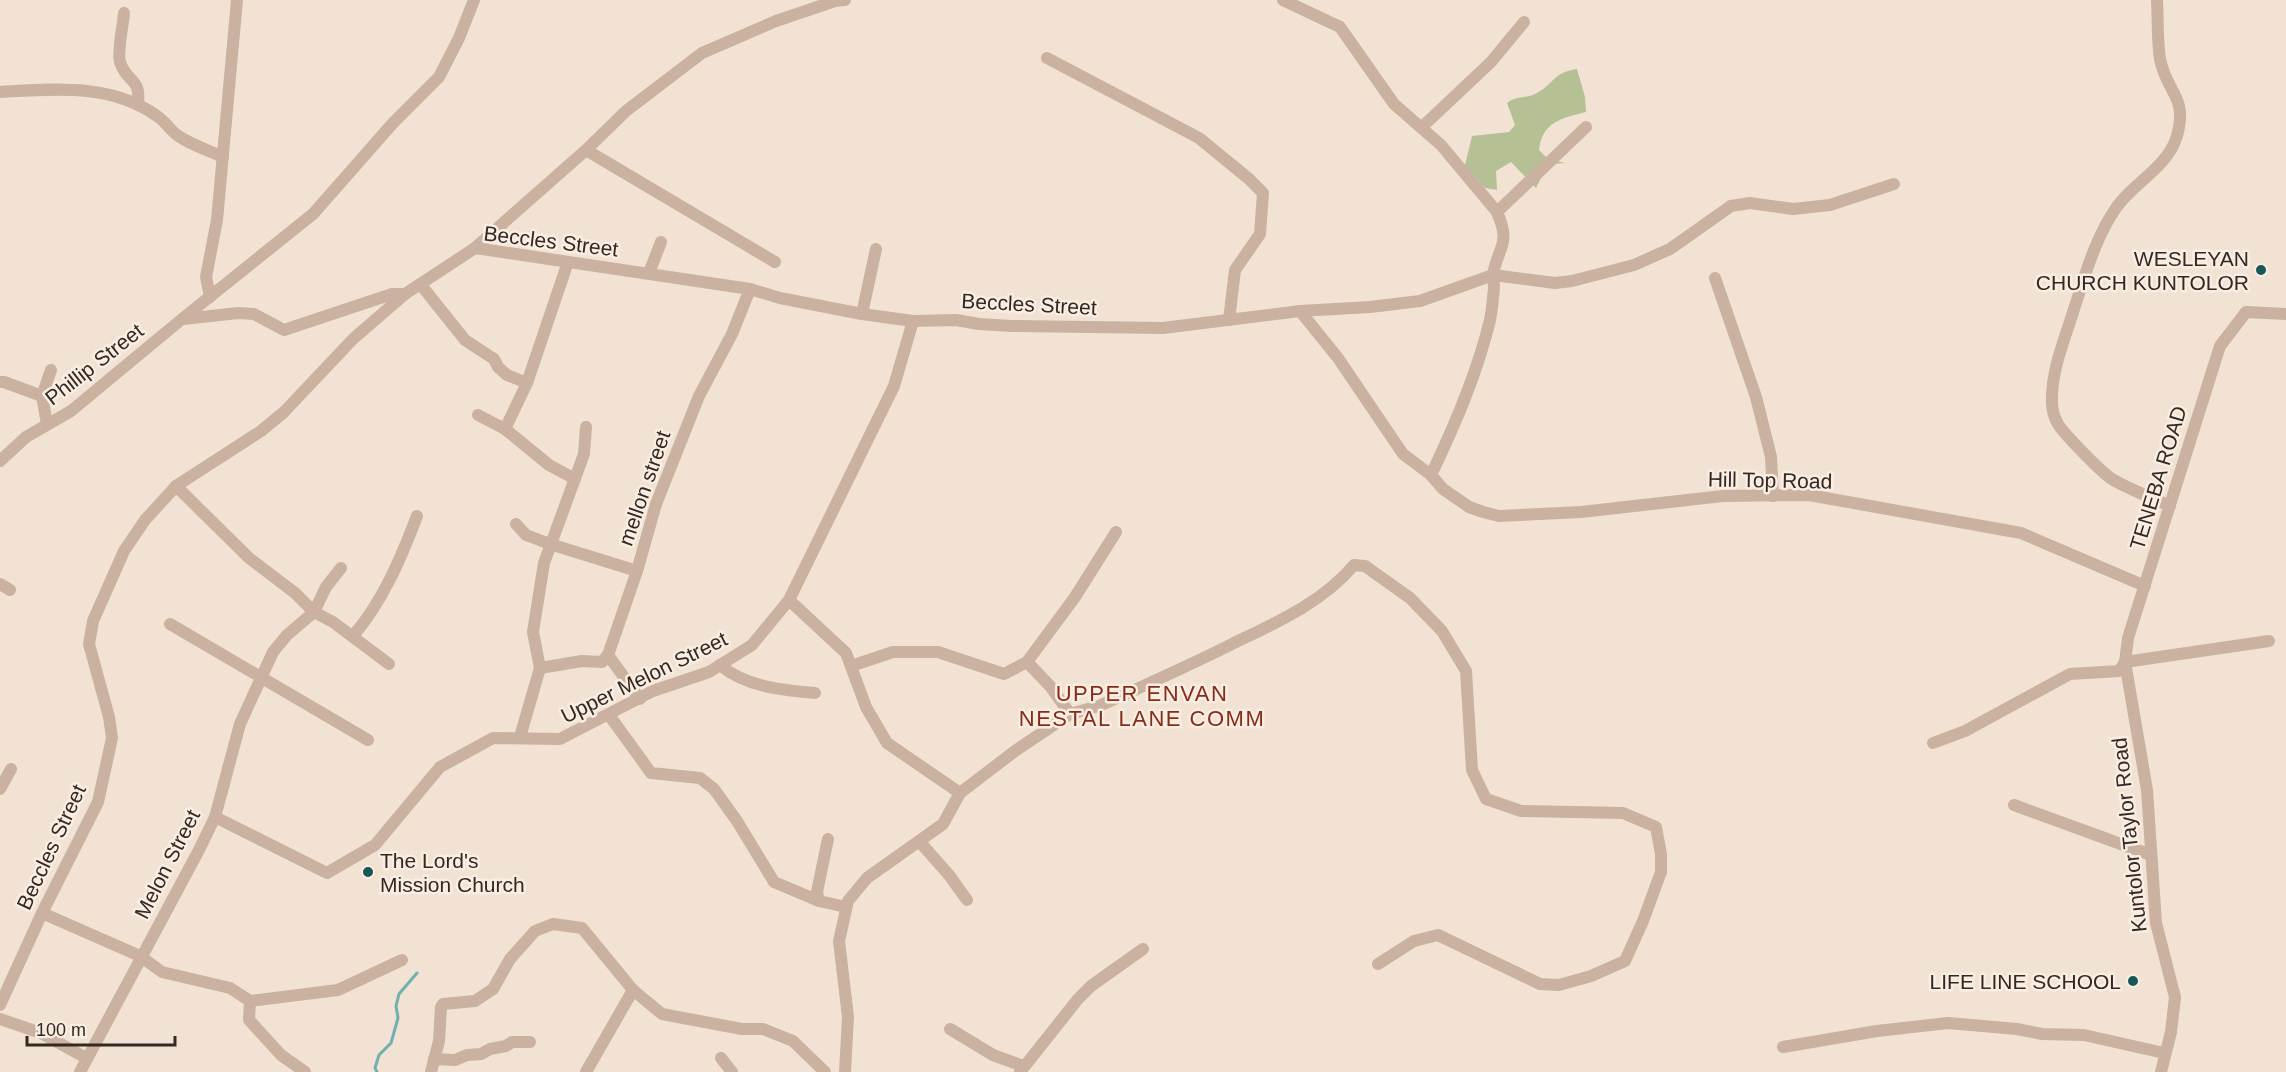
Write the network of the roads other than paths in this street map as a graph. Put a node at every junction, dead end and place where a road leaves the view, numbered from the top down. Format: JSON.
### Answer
{"nodes":[{"id":1,"x":237,"y":0,"type":"edge"},
{"id":2,"x":474,"y":0,"type":"edge"},
{"id":3,"x":844,"y":0,"type":"edge"},
{"id":4,"x":1283,"y":0,"type":"edge"},
{"id":5,"x":2157,"y":0,"type":"edge"},
{"id":6,"x":124,"y":13,"type":"dead end"},
{"id":7,"x":1524,"y":21,"type":"dead end"},
{"id":8,"x":1047,"y":58,"type":"dead end"},
{"id":9,"x":0,"y":92,"type":"edge"},
{"id":10,"x":138,"y":105,"type":"junction"},
{"id":11,"x":1422,"y":127,"type":"junction"},
{"id":12,"x":1586,"y":127,"type":"dead end"},
{"id":13,"x":586,"y":150,"type":"junction"},
{"id":14,"x":224,"y":157,"type":"junction"},
{"id":15,"x":1894,"y":184,"type":"dead end"},
{"id":16,"x":1497,"y":212,"type":"junction"},
{"id":17,"x":661,"y":242,"type":"dead end"},
{"id":18,"x":475,"y":248,"type":"junction"},
{"id":19,"x":876,"y":249,"type":"dead end"},
{"id":20,"x":568,"y":262,"type":"junction"},
{"id":21,"x":775,"y":262,"type":"dead end"},
{"id":22,"x":649,"y":273,"type":"junction"},
{"id":23,"x":1493,"y":275,"type":"junction"},
{"id":24,"x":1715,"y":278,"type":"dead end"},
{"id":25,"x":421,"y":285,"type":"junction"},
{"id":26,"x":750,"y":289,"type":"junction"},
{"id":27,"x":405,"y":294,"type":"junction"},
{"id":28,"x":210,"y":297,"type":"junction"},
{"id":29,"x":1300,"y":311,"type":"junction"},
{"id":30,"x":862,"y":314,"type":"junction"},
{"id":31,"x":2286,"y":314,"type":"edge"},
{"id":32,"x":182,"y":319,"type":"junction"},
{"id":33,"x":1230,"y":320,"type":"junction"},
{"id":34,"x":913,"y":321,"type":"junction"},
{"id":35,"x":51,"y":370,"type":"dead end"},
{"id":36,"x":0,"y":382,"type":"edge"},
{"id":37,"x":527,"y":383,"type":"junction"},
{"id":38,"x":42,"y":396,"type":"junction"},
{"id":39,"x":478,"y":414,"type":"dead end"},
{"id":40,"x":47,"y":424,"type":"junction"},
{"id":41,"x":586,"y":427,"type":"dead end"},
{"id":42,"x":505,"y":429,"type":"junction"},
{"id":43,"x":0,"y":461,"type":"edge"},
{"id":44,"x":1431,"y":475,"type":"junction"},
{"id":45,"x":575,"y":479,"type":"junction"},
{"id":46,"x":176,"y":486,"type":"junction"},
{"id":47,"x":1773,"y":495,"type":"junction"},
{"id":48,"x":2170,"y":506,"type":"junction"},
{"id":49,"x":417,"y":516,"type":"dead end"},
{"id":50,"x":516,"y":524,"type":"dead end"},
{"id":51,"x":1116,"y":532,"type":"dead end"},
{"id":52,"x":550,"y":544,"type":"junction"},
{"id":53,"x":341,"y":568,"type":"dead end"},
{"id":54,"x":636,"y":571,"type":"junction"},
{"id":55,"x":2145,"y":586,"type":"junction"},
{"id":56,"x":789,"y":600,"type":"junction"},
{"id":57,"x":314,"y":612,"type":"junction"},
{"id":58,"x":170,"y":624,"type":"dead end"},
{"id":59,"x":353,"y":636,"type":"junction"},
{"id":60,"x":2269,"y":641,"type":"dead end"},
{"id":61,"x":608,"y":655,"type":"junction"},
{"id":62,"x":1027,"y":662,"type":"junction"},
{"id":63,"x":2125,"y":663,"type":"junction"},
{"id":64,"x":389,"y":664,"type":"dead end"},
{"id":65,"x":720,"y":665,"type":"junction"},
{"id":66,"x":851,"y":666,"type":"junction"},
{"id":67,"x":540,"y":668,"type":"junction"},
{"id":68,"x":262,"y":679,"type":"junction"},
{"id":69,"x":815,"y":693,"type":"dead end"},
{"id":70,"x":640,"y":699,"type":"junction"},
{"id":71,"x":609,"y":714,"type":"junction"},
{"id":72,"x":1070,"y":714,"type":"junction"},
{"id":73,"x":520,"y":737,"type":"junction"},
{"id":74,"x":368,"y":740,"type":"dead end"},
{"id":75,"x":1933,"y":743,"type":"dead end"},
{"id":76,"x":11,"y":769,"type":"dead end"},
{"id":77,"x":0,"y":789,"type":"edge"},
{"id":78,"x":960,"y":793,"type":"junction"},
{"id":79,"x":2014,"y":806,"type":"dead end"},
{"id":80,"x":215,"y":817,"type":"junction"},
{"id":81,"x":828,"y":839,"type":"dead end"},
{"id":82,"x":919,"y":841,"type":"junction"},
{"id":83,"x":2151,"y":855,"type":"junction"},
{"id":84,"x":967,"y":900,"type":"dead end"},
{"id":85,"x":819,"y":901,"type":"junction"},
{"id":86,"x":846,"y":907,"type":"junction"},
{"id":87,"x":42,"y":913,"type":"junction"},
{"id":88,"x":1143,"y":949,"type":"dead end"},
{"id":89,"x":140,"y":956,"type":"junction"},
{"id":90,"x":402,"y":960,"type":"dead end"},
{"id":91,"x":1378,"y":964,"type":"dead end"},
{"id":92,"x":633,"y":990,"type":"junction"},
{"id":93,"x":250,"y":1000,"type":"junction"},
{"id":94,"x":0,"y":1005,"type":"edge"},
{"id":95,"x":0,"y":1019,"type":"edge"},
{"id":96,"x":950,"y":1029,"type":"dead end"},
{"id":97,"x":530,"y":1042,"type":"dead end"},
{"id":98,"x":1783,"y":1047,"type":"dead end"},
{"id":99,"x":2164,"y":1053,"type":"junction"},
{"id":100,"x":86,"y":1058,"type":"junction"},
{"id":101,"x":721,"y":1058,"type":"dead end"},
{"id":102,"x":434,"y":1059,"type":"junction"},
{"id":103,"x":1022,"y":1069,"type":"edge"},
{"id":104,"x":80,"y":1072,"type":"edge"},
{"id":105,"x":305,"y":1072,"type":"edge"},
{"id":106,"x":431,"y":1072,"type":"edge"},
{"id":107,"x":586,"y":1072,"type":"edge"},
{"id":108,"x":732,"y":1072,"type":"edge"},
{"id":109,"x":825,"y":1072,"type":"edge"},
{"id":110,"x":845,"y":1072,"type":"edge"},
{"id":111,"x":2161,"y":1072,"type":"edge"}],
"edges":[{"from":1,"to":14,"type":"street"},
{"from":2,"to":28,"type":"street","name":"Phillip Street"},
{"from":3,"to":13,"type":"street"},
{"from":4,"to":11,"type":"street"},
{"from":5,"to":48,"type":"street"},
{"from":6,"to":10,"type":"street"},
{"from":7,"to":11,"type":"street"},
{"from":8,"to":33,"type":"street"},
{"from":9,"to":10,"type":"street"},
{"from":10,"to":14,"type":"street"},
{"from":11,"to":16,"type":"street"},
{"from":12,"to":16,"type":"street"},
{"from":13,"to":18,"type":"street"},
{"from":13,"to":21,"type":"street"},
{"from":14,"to":28,"type":"street"},
{"from":15,"to":23,"type":"street"},
{"from":16,"to":23,"type":"street"},
{"from":17,"to":22,"type":"street"},
{"from":18,"to":20,"type":"street","name":"Beccles Street"},
{"from":18,"to":25,"type":"street","name":"Beccles Street"},
{"from":19,"to":30,"type":"street"},
{"from":20,"to":22,"type":"street","name":"Beccles Street"},
{"from":20,"to":37,"type":"street"},
{"from":22,"to":26,"type":"street","name":"Beccles Street"},
{"from":23,"to":29,"type":"street","name":"Beccles Street"},
{"from":23,"to":44,"type":"street"},
{"from":24,"to":47,"type":"street"},
{"from":25,"to":27,"type":"street","name":"Beccles Street"},
{"from":25,"to":37,"type":"street"},
{"from":26,"to":30,"type":"street","name":"Beccles Street"},
{"from":26,"to":54,"type":"street","name":"mellon street"},
{"from":27,"to":32,"type":"street"},
{"from":27,"to":46,"type":"street","name":"Beccles Street"},
{"from":28,"to":32,"type":"street","name":"Phillip Street"},
{"from":29,"to":33,"type":"street","name":"Beccles Street"},
{"from":29,"to":44,"type":"street","name":"Hill Top Road"},
{"from":30,"to":34,"type":"street","name":"Beccles Street"},
{"from":31,"to":48,"type":"street","name":"TENEBA ROAD"},
{"from":32,"to":40,"type":"street","name":"Phillip Street"},
{"from":33,"to":34,"type":"street","name":"Beccles Street"},
{"from":34,"to":56,"type":"street","name":"Upper Melon Street"},
{"from":35,"to":38,"type":"street"},
{"from":36,"to":38,"type":"street"},
{"from":37,"to":42,"type":"street"},
{"from":38,"to":40,"type":"street"},
{"from":39,"to":42,"type":"street"},
{"from":40,"to":43,"type":"street","name":"Phillip Street"},
{"from":41,"to":45,"type":"street"},
{"from":42,"to":45,"type":"street"},
{"from":44,"to":47,"type":"street","name":"Hill Top Road"},
{"from":45,"to":52,"type":"street"},
{"from":46,"to":57,"type":"street"},
{"from":46,"to":87,"type":"street","name":"Beccles Street"},
{"from":47,"to":55,"type":"street","name":"Hill Top Road"},
{"from":48,"to":55,"type":"street","name":"TENEBA ROAD"},
{"from":49,"to":59,"type":"street"},
{"from":50,"to":52,"type":"street"},
{"from":51,"to":62,"type":"street"},
{"from":52,"to":54,"type":"street"},
{"from":52,"to":67,"type":"street"},
{"from":53,"to":57,"type":"street"},
{"from":54,"to":61,"type":"street","name":"mellon street"},
{"from":55,"to":63,"type":"street","name":"TENEBA ROAD"},
{"from":56,"to":65,"type":"street","name":"Upper Melon Street"},
{"from":56,"to":66,"type":"street"},
{"from":57,"to":59,"type":"street"},
{"from":57,"to":68,"type":"street","name":"Melon Street"},
{"from":58,"to":68,"type":"street"},
{"from":59,"to":64,"type":"street"},
{"from":60,"to":63,"type":"street"},
{"from":61,"to":67,"type":"street"},
{"from":61,"to":70,"type":"street"},
{"from":62,"to":66,"type":"street"},
{"from":62,"to":72,"type":"street"},
{"from":63,"to":75,"type":"street"},
{"from":63,"to":83,"type":"street","name":"Kuntolor Taylor Road"},
{"from":65,"to":69,"type":"street"},
{"from":65,"to":70,"type":"street","name":"Upper Melon Street"},
{"from":66,"to":78,"type":"street"},
{"from":67,"to":73,"type":"street"},
{"from":68,"to":74,"type":"street"},
{"from":68,"to":80,"type":"street","name":"Melon Street"},
{"from":70,"to":71,"type":"street","name":"Upper Melon Street"},
{"from":71,"to":73,"type":"street","name":"Upper Melon Street"},
{"from":71,"to":85,"type":"street"},
{"from":72,"to":78,"type":"street"},
{"from":72,"to":91,"type":"street"},
{"from":73,"to":80,"type":"street","name":"Upper Melon Street"},
{"from":76,"to":77,"type":"street"},
{"from":78,"to":82,"type":"street"},
{"from":79,"to":83,"type":"street"},
{"from":80,"to":89,"type":"street","name":"Melon Street"},
{"from":81,"to":85,"type":"street"},
{"from":82,"to":84,"type":"street"},
{"from":82,"to":86,"type":"street"},
{"from":83,"to":99,"type":"street","name":"Kuntolor Taylor Road"},
{"from":85,"to":86,"type":"street"},
{"from":86,"to":110,"type":"street"},
{"from":87,"to":89,"type":"street"},
{"from":87,"to":94,"type":"street","name":"Beccles Street"},
{"from":88,"to":103,"type":"street"},
{"from":89,"to":93,"type":"street"},
{"from":89,"to":100,"type":"street","name":"Melon Street"},
{"from":90,"to":93,"type":"street"},
{"from":92,"to":102,"type":"street"},
{"from":92,"to":107,"type":"street"},
{"from":92,"to":109,"type":"street"},
{"from":93,"to":105,"type":"street"},
{"from":95,"to":100,"type":"street"},
{"from":96,"to":103,"type":"street"},
{"from":97,"to":102,"type":"street"},
{"from":98,"to":99,"type":"street"},
{"from":99,"to":111,"type":"street","name":"Kuntolor Taylor Road"},
{"from":100,"to":104,"type":"street","name":"Melon Street"},
{"from":101,"to":108,"type":"street"},
{"from":102,"to":106,"type":"street"}]}
